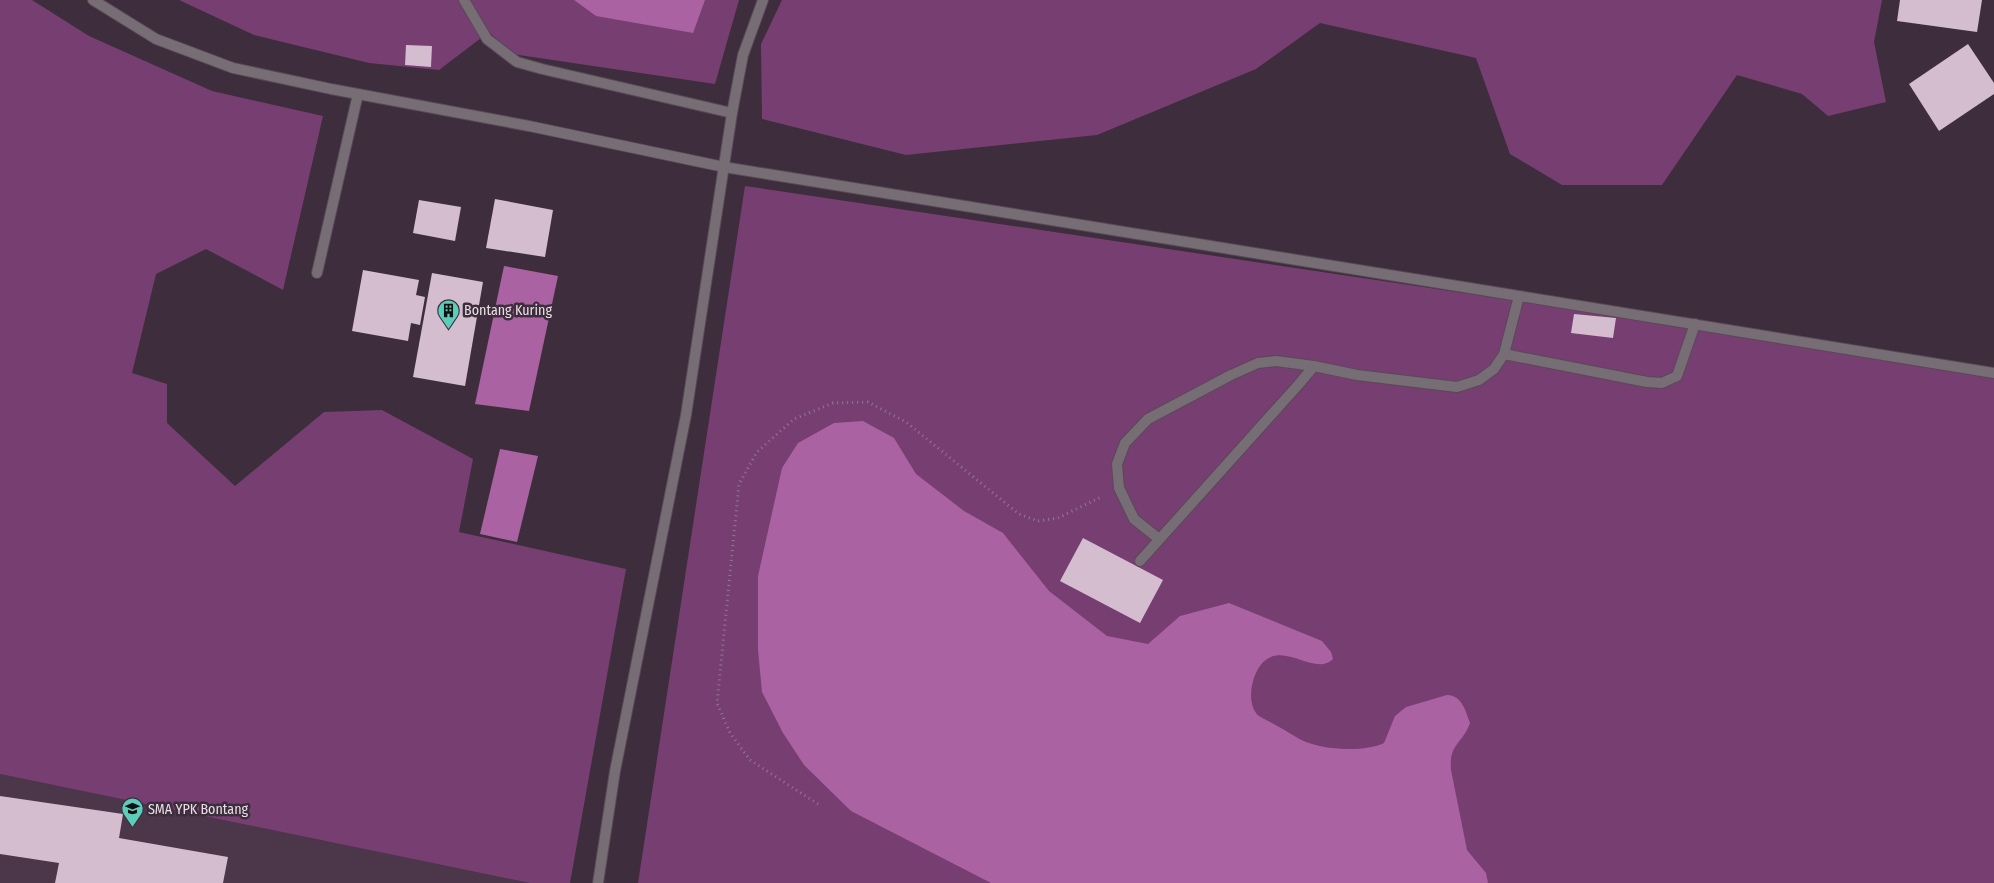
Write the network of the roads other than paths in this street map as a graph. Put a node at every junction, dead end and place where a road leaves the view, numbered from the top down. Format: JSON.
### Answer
{"nodes":[{"id":1,"x":93,"y":0,"type":"edge"},
{"id":2,"x":464,"y":0,"type":"edge"},
{"id":3,"x":763,"y":0,"type":"edge"},
{"id":4,"x":358,"y":94,"type":"junction"},
{"id":5,"x":732,"y":113,"type":"junction"},
{"id":6,"x":724,"y":168,"type":"junction"},
{"id":7,"x":317,"y":272,"type":"dead end"},
{"id":8,"x":1519,"y":296,"type":"junction"},
{"id":9,"x":1695,"y":324,"type":"junction"},
{"id":10,"x":1504,"y":354,"type":"junction"},
{"id":11,"x":1314,"y":366,"type":"junction"},
{"id":12,"x":1994,"y":373,"type":"edge"},
{"id":13,"x":1159,"y":539,"type":"junction"},
{"id":14,"x":1140,"y":561,"type":"dead end"},
{"id":15,"x":598,"y":883,"type":"edge"}],
"edges":[{"from":1,"to":4,"type":"street"},
{"from":2,"to":5,"type":"street"},
{"from":3,"to":5,"type":"street"},
{"from":4,"to":6,"type":"street"},
{"from":4,"to":7,"type":"street"},
{"from":5,"to":6,"type":"street"},
{"from":6,"to":8,"type":"street"},
{"from":6,"to":15,"type":"street"},
{"from":8,"to":9,"type":"street"},
{"from":8,"to":10,"type":"street"},
{"from":9,"to":10,"type":"street"},
{"from":9,"to":12,"type":"street"},
{"from":10,"to":11,"type":"street"},
{"from":11,"to":13,"type":"street"},
{"from":11,"to":13,"type":"street"},
{"from":13,"to":14,"type":"street"}]}
